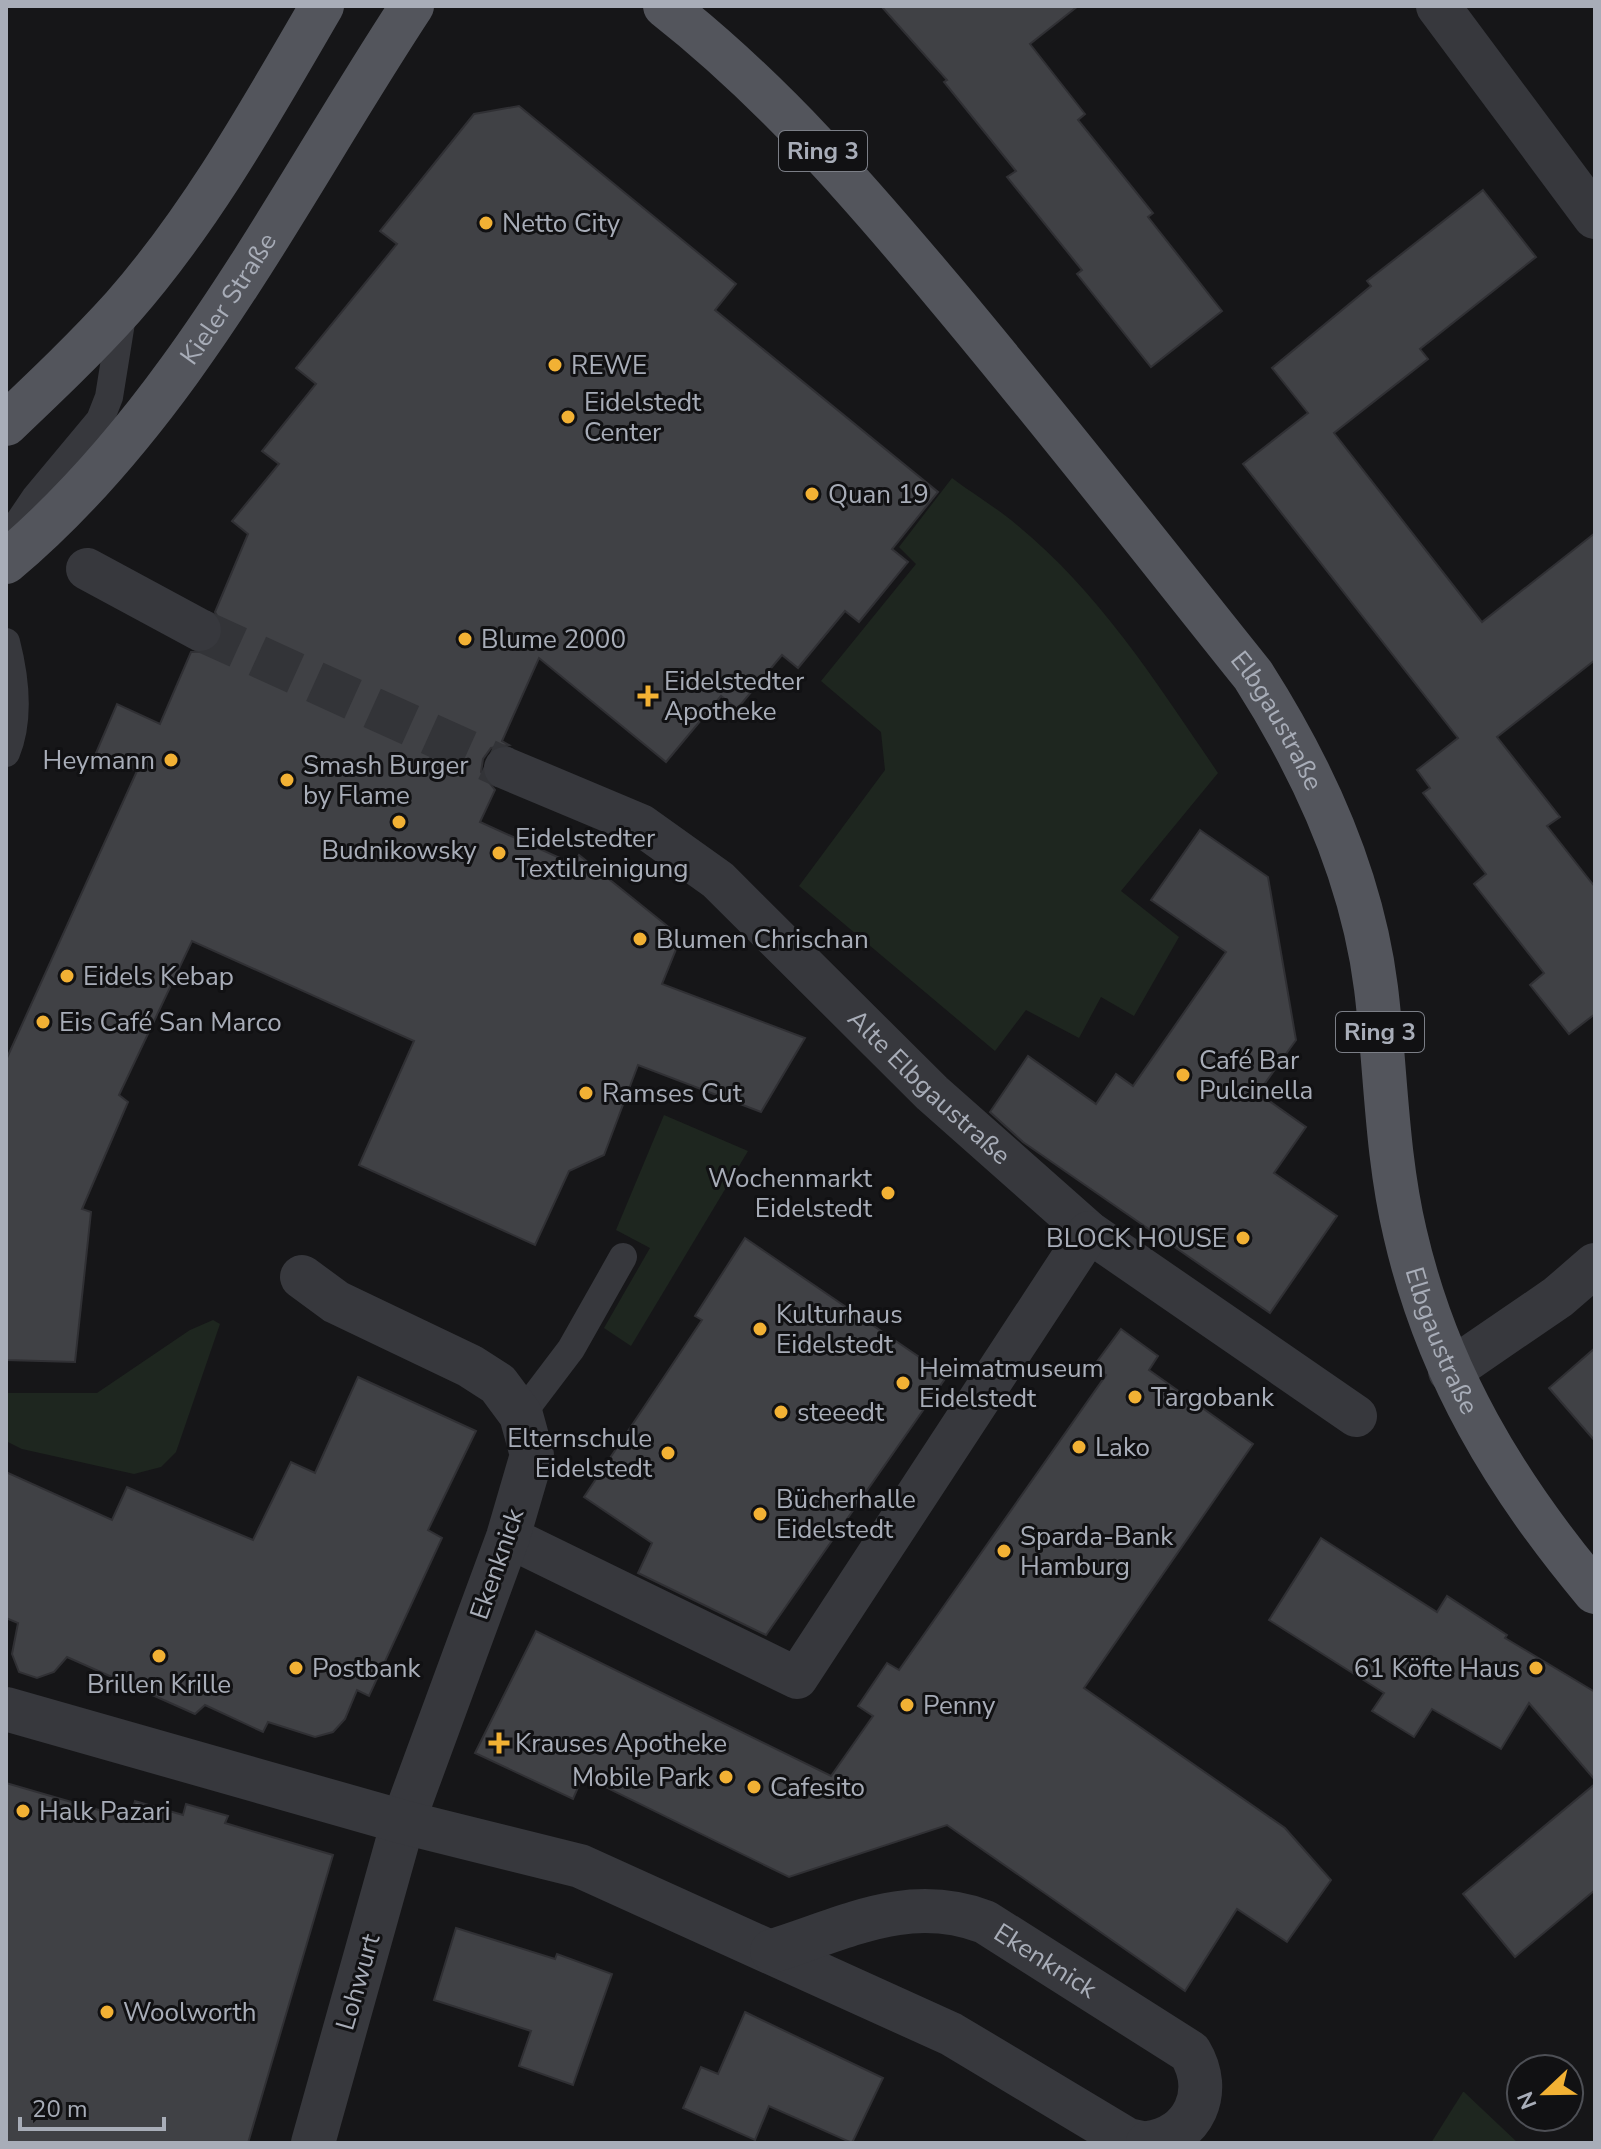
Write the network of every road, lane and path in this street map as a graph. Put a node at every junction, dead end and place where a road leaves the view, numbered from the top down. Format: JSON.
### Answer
{"nodes":[{"id":1,"x":322,"y":6,"type":"edge"},
{"id":2,"x":412,"y":6,"type":"edge"},
{"id":3,"x":665,"y":6,"type":"edge"},
{"id":4,"x":1438,"y":6,"type":"edge"},
{"id":5,"x":1595,"y":217,"type":"edge"},
{"id":6,"x":124,"y":305,"type":"junction"},
{"id":7,"x":6,"y":424,"type":"edge"},
{"id":8,"x":6,"y":541,"type":"edge"},
{"id":9,"x":6,"y":562,"type":"edge"},
{"id":10,"x":87,"y":569,"type":"dead end"},
{"id":11,"x":200,"y":630,"type":"tunnel mouth"},
{"id":12,"x":6,"y":642,"type":"edge"},
{"id":13,"x":6,"y":753,"type":"edge"},
{"id":14,"x":505,"y":768,"type":"tunnel mouth"},
{"id":15,"x":1089,"y":1232,"type":"junction"},
{"id":16,"x":623,"y":1257,"type":"dead end"},
{"id":17,"x":1595,"y":1265,"type":"edge"},
{"id":18,"x":302,"y":1277,"type":"dead end"},
{"id":19,"x":1450,"y":1371,"type":"junction"},
{"id":20,"x":521,"y":1415,"type":"junction"},
{"id":21,"x":1356,"y":1416,"type":"dead end"},
{"id":22,"x":508,"y":1537,"type":"junction"},
{"id":23,"x":1595,"y":1592,"type":"edge"},
{"id":24,"x":6,"y":1709,"type":"edge"},
{"id":25,"x":403,"y":1822,"type":"junction"},
{"id":26,"x":772,"y":1951,"type":"junction"},
{"id":27,"x":313,"y":2143,"type":"edge"},
{"id":28,"x":1142,"y":2143,"type":"edge"},
{"id":29,"x":1148,"y":2143,"type":"edge"}],
"edges":[{"from":1,"to":6,"type":"main road"},
{"from":2,"to":9,"type":"main road","name":"Kieler Straße"},
{"from":3,"to":19,"type":"main road","name":"Elbgaustraße","number":"Ring 3"},
{"from":4,"to":5,"type":"street"},
{"from":6,"to":7,"type":"main road"},
{"from":6,"to":8,"type":"lane"},
{"from":10,"to":11,"type":"street"},
{"from":12,"to":13,"type":"lane"},
{"from":14,"to":15,"type":"street","name":"Alte Elbgaustraße"},
{"from":15,"to":21,"type":"street","name":"Alte Elbgaustraße"},
{"from":15,"to":22,"type":"street"},
{"from":16,"to":20,"type":"lane"},
{"from":17,"to":19,"type":"street"},
{"from":18,"to":20,"type":"street","name":"Ekenknick"},
{"from":19,"to":23,"type":"main road","name":"Elbgaustraße","number":"Ring 3"},
{"from":20,"to":22,"type":"street","name":"Ekenknick"},
{"from":22,"to":25,"type":"street","name":"Ekenknick"},
{"from":24,"to":25,"type":"street"},
{"from":25,"to":26,"type":"street"},
{"from":25,"to":27,"type":"street","name":"Lohwurt"},
{"from":26,"to":28,"type":"street"},
{"from":26,"to":29,"type":"street","name":"Ekenknick"}]}
